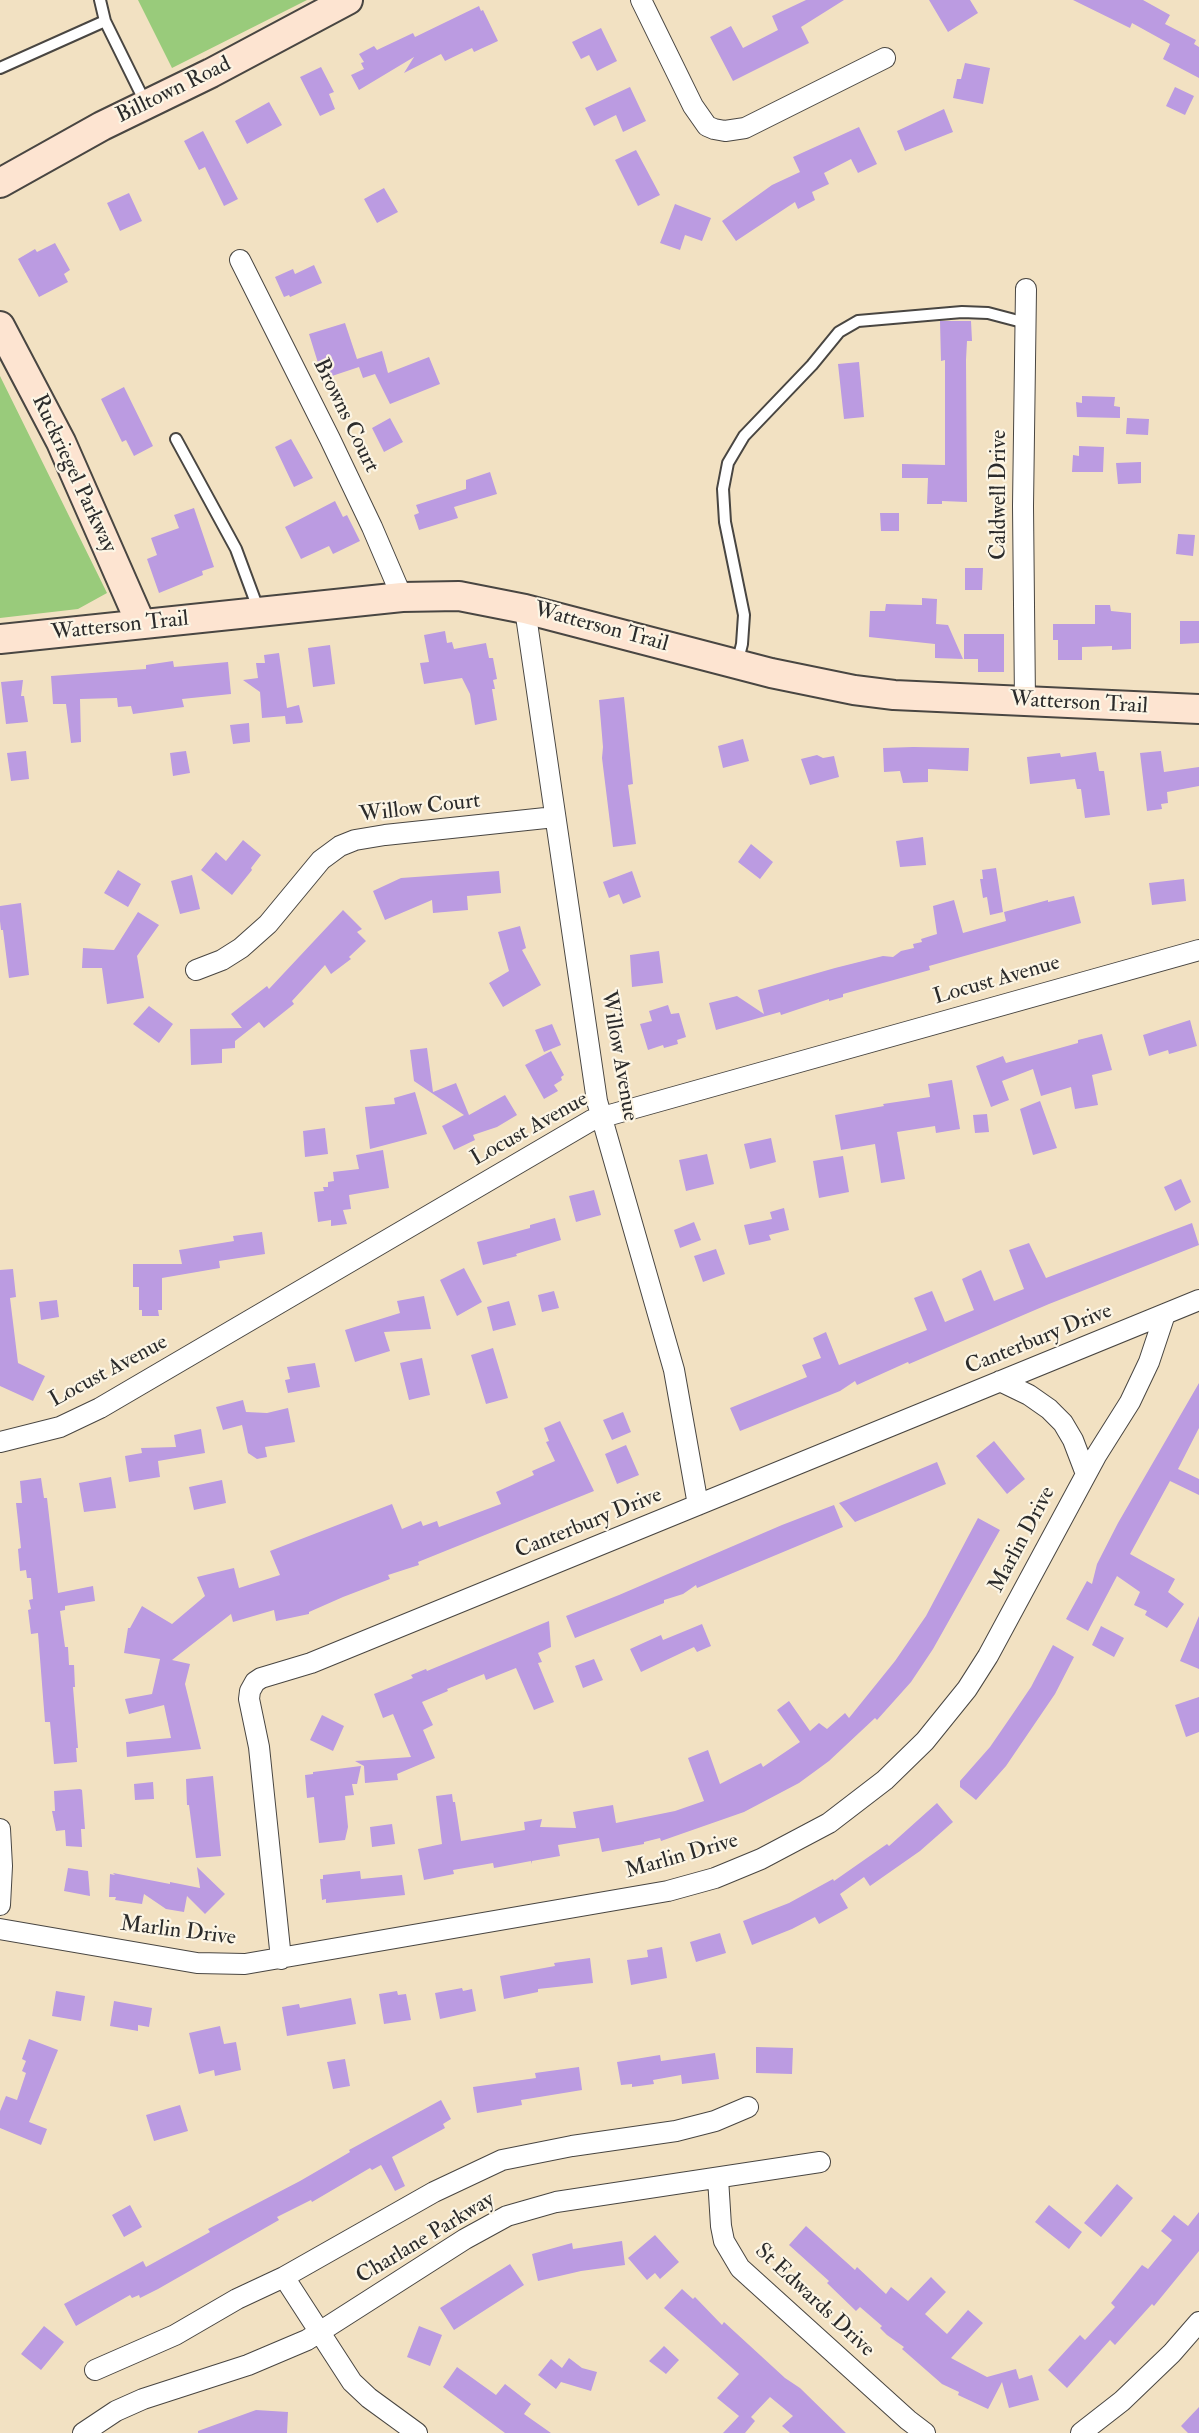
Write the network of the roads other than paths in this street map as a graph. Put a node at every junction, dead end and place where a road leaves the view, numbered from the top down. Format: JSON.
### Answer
{"nodes":[{"id":1,"x":100,"y":0,"type":"edge"},
{"id":2,"x":348,"y":0,"type":"edge"},
{"id":3,"x":641,"y":0,"type":"edge"},
{"id":4,"x":105,"y":21,"type":"junction"},
{"id":5,"x":885,"y":58,"type":"dead end"},
{"id":6,"x":0,"y":68,"type":"edge"},
{"id":7,"x":147,"y":105,"type":"junction"},
{"id":8,"x":0,"y":183,"type":"edge"},
{"id":9,"x":240,"y":260,"type":"dead end"},
{"id":10,"x":1026,"y":289,"type":"dead end"},
{"id":11,"x":1026,"y":323,"type":"junction"},
{"id":12,"x":0,"y":326,"type":"edge"},
{"id":13,"x":176,"y":439,"type":"dead end"},
{"id":14,"x":402,"y":597,"type":"junction"},
{"id":15,"x":525,"y":609,"type":"junction"},
{"id":16,"x":259,"y":611,"type":"junction"},
{"id":17,"x":141,"y":624,"type":"junction"},
{"id":18,"x":0,"y":639,"type":"edge"},
{"id":19,"x":737,"y":664,"type":"junction"},
{"id":20,"x":1024,"y":702,"type":"junction"},
{"id":21,"x":1199,"y":709,"type":"edge"},
{"id":22,"x":555,"y":817,"type":"junction"},
{"id":23,"x":1199,"y":950,"type":"edge"},
{"id":24,"x":196,"y":970,"type":"dead end"},
{"id":25,"x":601,"y":1117,"type":"junction"},
{"id":26,"x":1199,"y":1300,"type":"edge"},
{"id":27,"x":1165,"y":1314,"type":"junction"},
{"id":28,"x":1000,"y":1382,"type":"junction"},
{"id":29,"x":0,"y":1442,"type":"edge"},
{"id":30,"x":1086,"y":1474,"type":"junction"},
{"id":31,"x":698,"y":1505,"type":"junction"},
{"id":32,"x":0,"y":1829,"type":"edge"},
{"id":33,"x":0,"y":1905,"type":"edge"},
{"id":34,"x":0,"y":1929,"type":"edge"},
{"id":35,"x":281,"y":1959,"type":"junction"},
{"id":36,"x":748,"y":2107,"type":"dead end"},
{"id":37,"x":820,"y":2162,"type":"dead end"},
{"id":38,"x":718,"y":2178,"type":"junction"},
{"id":39,"x":288,"y":2284,"type":"junction"},
{"id":40,"x":1199,"y":2322,"type":"edge"},
{"id":41,"x":316,"y":2329,"type":"junction"},
{"id":42,"x":95,"y":2370,"type":"dead end"},
{"id":43,"x":83,"y":2433,"type":"edge"},
{"id":44,"x":417,"y":2433,"type":"edge"},
{"id":45,"x":926,"y":2433,"type":"edge"},
{"id":46,"x":1082,"y":2433,"type":"edge"}],
"edges":[{"from":1,"to":4,"type":"lane"},
{"from":2,"to":7,"type":"main road","name":"Billtown Road"},
{"from":3,"to":5,"type":"street"},
{"from":4,"to":6,"type":"lane"},
{"from":4,"to":7,"type":"lane"},
{"from":7,"to":8,"type":"main road","name":"Billtown Road"},
{"from":9,"to":14,"type":"street","name":"Browns Court"},
{"from":10,"to":11,"type":"street","name":"Caldwell Drive"},
{"from":11,"to":19,"type":"lane"},
{"from":11,"to":20,"type":"street","name":"Caldwell Drive"},
{"from":12,"to":17,"type":"main road","name":"Ruckriegel Parkway"},
{"from":13,"to":16,"type":"lane"},
{"from":14,"to":15,"type":"main road","name":"Watterson Trail"},
{"from":14,"to":16,"type":"main road","name":"Watterson Trail"},
{"from":15,"to":19,"type":"main road","name":"Watterson Trail"},
{"from":15,"to":22,"type":"street","name":"Willow Avenue"},
{"from":16,"to":17,"type":"main road","name":"Watterson Trail"},
{"from":17,"to":18,"type":"main road","name":"Watterson Trail"},
{"from":19,"to":20,"type":"main road","name":"Watterson Trail"},
{"from":20,"to":21,"type":"main road","name":"Watterson Trail"},
{"from":22,"to":24,"type":"street","name":"Willow Court"},
{"from":22,"to":25,"type":"street","name":"Willow Avenue"},
{"from":23,"to":25,"type":"street","name":"Locust Avenue"},
{"from":25,"to":29,"type":"street","name":"Locust Avenue"},
{"from":25,"to":31,"type":"street","name":"Willow Avenue"},
{"from":26,"to":27,"type":"street","name":"Canterbury Drive"},
{"from":27,"to":28,"type":"street","name":"Canterbury Drive"},
{"from":27,"to":30,"type":"street","name":"Marlin Drive"},
{"from":28,"to":30,"type":"street"},
{"from":28,"to":31,"type":"street","name":"Canterbury Drive"},
{"from":30,"to":35,"type":"street","name":"Marlin Drive"},
{"from":31,"to":35,"type":"street","name":"Canterbury Drive"},
{"from":32,"to":33,"type":"street"},
{"from":34,"to":35,"type":"street","name":"Marlin Drive"},
{"from":36,"to":39,"type":"street"},
{"from":37,"to":38,"type":"street","name":"Charlane Parkway"},
{"from":38,"to":41,"type":"street","name":"Charlane Parkway"},
{"from":38,"to":45,"type":"street","name":"St Edwards Drive"},
{"from":39,"to":41,"type":"street"},
{"from":39,"to":42,"type":"street"},
{"from":40,"to":46,"type":"street"},
{"from":41,"to":43,"type":"street","name":"Charlane Parkway"},
{"from":41,"to":44,"type":"street"}]}
